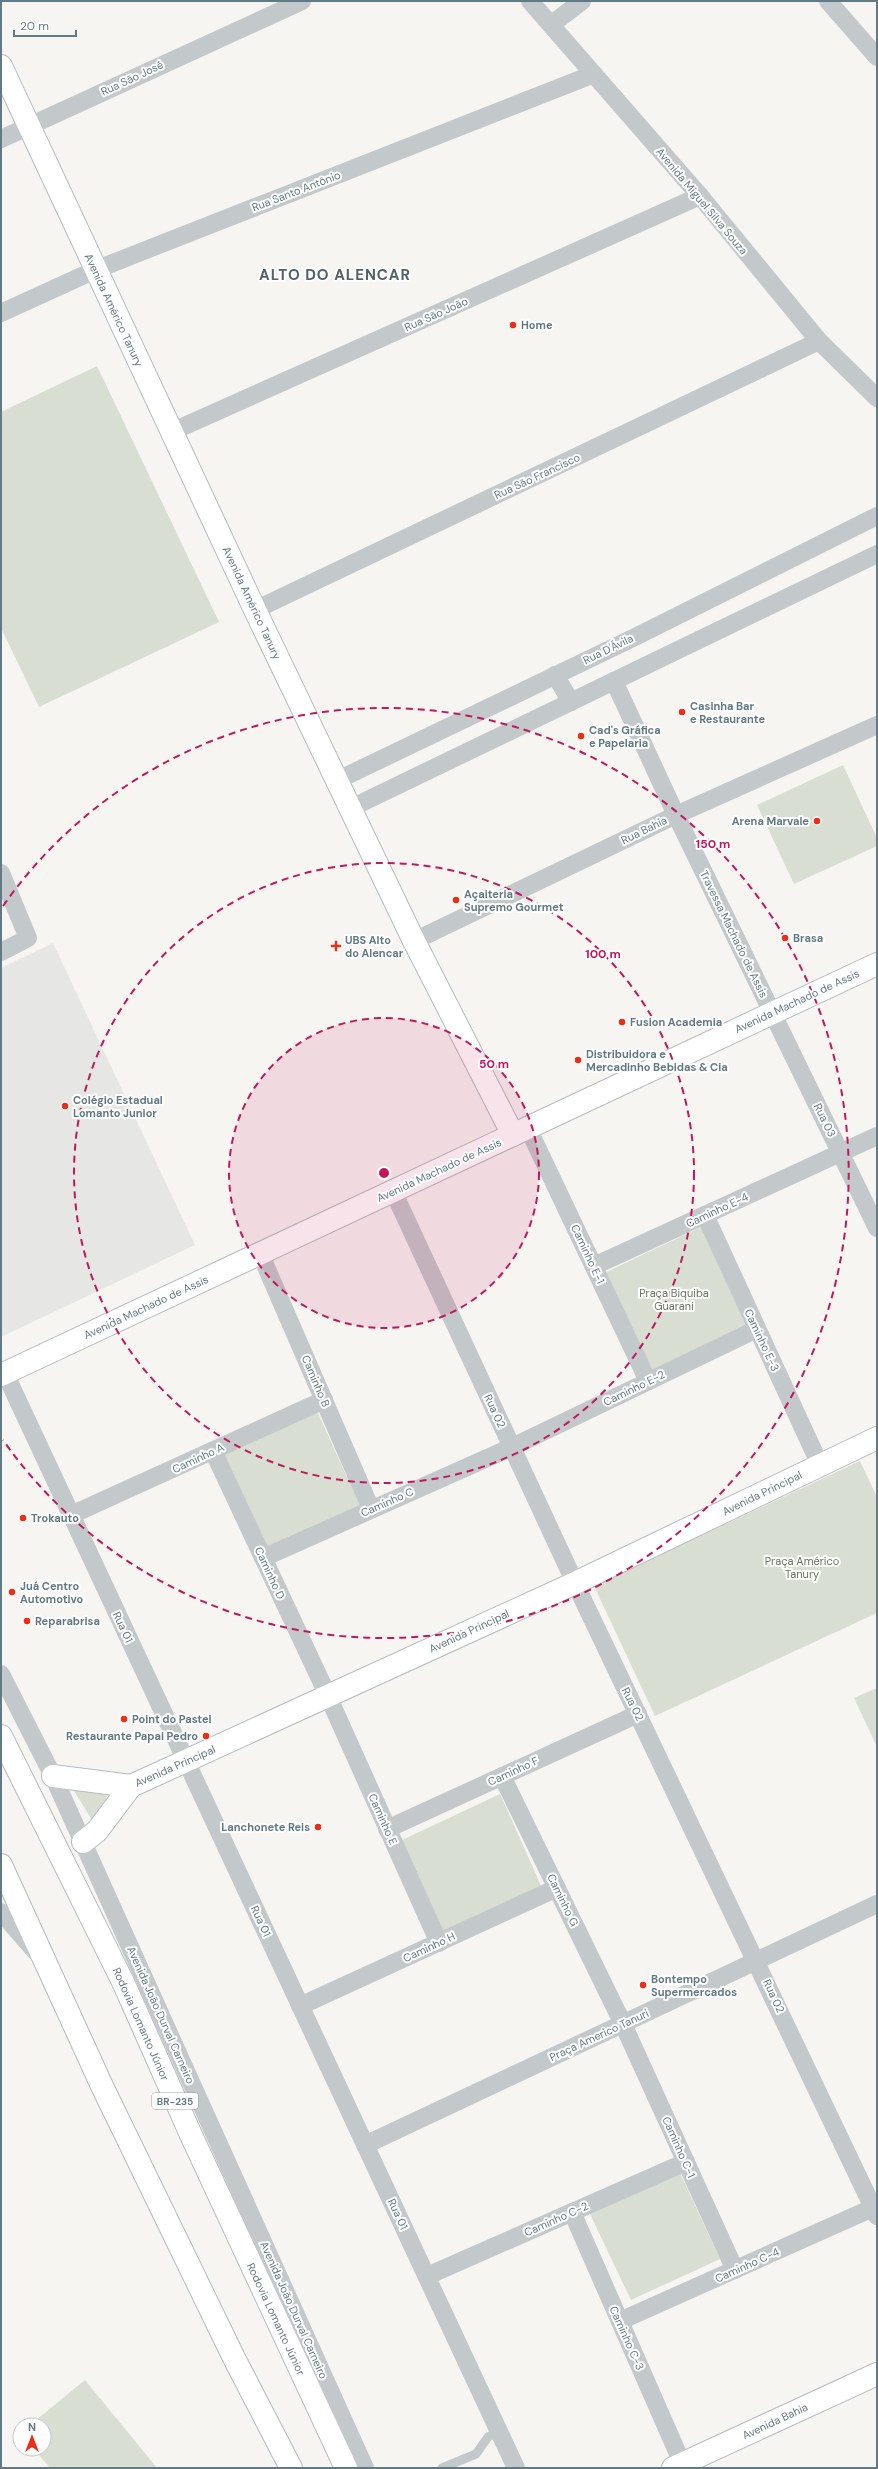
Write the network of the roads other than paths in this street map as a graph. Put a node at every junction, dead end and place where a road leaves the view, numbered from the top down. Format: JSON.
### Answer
{"nodes":[{"id":1,"x":283,"y":1,"type":"edge"},
{"id":2,"x":302,"y":1,"type":"edge"},
{"id":3,"x":530,"y":1,"type":"edge"},
{"id":4,"x":582,"y":1,"type":"edge"},
{"id":5,"x":828,"y":1,"type":"edge"},
{"id":6,"x":264,"y":17,"type":"junction"},
{"id":7,"x":552,"y":24,"type":"junction"},
{"id":8,"x":877,"y":57,"type":"edge"},
{"id":9,"x":1,"y":66,"type":"edge"},
{"id":10,"x":594,"y":74,"type":"junction"},
{"id":11,"x":29,"y":125,"type":"junction"},
{"id":12,"x":1,"y":139,"type":"edge"},
{"id":13,"x":700,"y":196,"type":"junction"},
{"id":14,"x":95,"y":270,"type":"junction"},
{"id":15,"x":1,"y":313,"type":"edge"},
{"id":16,"x":819,"y":341,"type":"junction"},
{"id":17,"x":877,"y":398,"type":"edge"},
{"id":18,"x":171,"y":432,"type":"junction"},
{"id":19,"x":877,"y":516,"type":"edge"},
{"id":20,"x":877,"y":554,"type":"edge"},
{"id":21,"x":255,"y":610,"type":"junction"},
{"id":22,"x":555,"y":675,"type":"junction"},
{"id":23,"x":614,"y":681,"type":"junction"},
{"id":24,"x":571,"y":702,"type":"junction"},
{"id":25,"x":877,"y":725,"type":"edge"},
{"id":26,"x":338,"y":780,"type":"junction"},
{"id":27,"x":351,"y":808,"type":"junction"},
{"id":28,"x":676,"y":815,"type":"junction"},
{"id":29,"x":1,"y":873,"type":"edge"},
{"id":30,"x":414,"y":942,"type":"junction"},
{"id":31,"x":3,"y":952,"type":"edge"},
{"id":32,"x":877,"y":964,"type":"edge"},
{"id":33,"x":772,"y":1013,"type":"junction"},
{"id":34,"x":521,"y":1131,"type":"junction"},
{"id":35,"x":877,"y":1136,"type":"edge"},
{"id":36,"x":840,"y":1153,"type":"junction"},
{"id":37,"x":393,"y":1191,"type":"junction"},
{"id":38,"x":705,"y":1215,"type":"junction"},
{"id":39,"x":877,"y":1228,"type":"edge"},
{"id":40,"x":260,"y":1253,"type":"junction"},
{"id":41,"x":594,"y":1266,"type":"junction"},
{"id":42,"x":757,"y":1329,"type":"junction"},
{"id":43,"x":3,"y":1374,"type":"edge"},
{"id":44,"x":648,"y":1381,"type":"junction"},
{"id":45,"x":324,"y":1400,"type":"junction"},
{"id":46,"x":877,"y":1438,"type":"edge"},
{"id":47,"x":512,"y":1447,"type":"junction"},
{"id":48,"x":213,"y":1451,"type":"junction"},
{"id":49,"x":820,"y":1466,"type":"junction"},
{"id":50,"x":371,"y":1509,"type":"junction"},
{"id":51,"x":72,"y":1516,"type":"junction"},
{"id":52,"x":263,"y":1558,"type":"junction"},
{"id":53,"x":575,"y":1583,"type":"junction"},
{"id":54,"x":1,"y":1674,"type":"edge"},
{"id":55,"x":328,"y":1696,"type":"junction"},
{"id":56,"x":638,"y":1714,"type":"junction"},
{"id":57,"x":1,"y":1736,"type":"edge"},
{"id":58,"x":186,"y":1760,"type":"junction"},
{"id":59,"x":53,"y":1776,"type":"junction"},
{"id":60,"x":502,"y":1776,"type":"junction"},
{"id":61,"x":131,"y":1786,"type":"junction"},
{"id":62,"x":387,"y":1829,"type":"junction"},
{"id":63,"x":83,"y":1842,"type":"junction"},
{"id":64,"x":1,"y":1865,"type":"edge"},
{"id":65,"x":557,"y":1888,"type":"junction"},
{"id":66,"x":877,"y":1904,"type":"edge"},
{"id":67,"x":1,"y":1912,"type":"edge"},
{"id":68,"x":439,"y":1943,"type":"junction"},
{"id":69,"x":43,"y":1959,"type":"junction"},
{"id":70,"x":757,"y":1961,"type":"junction"},
{"id":71,"x":300,"y":2006,"type":"junction"},
{"id":72,"x":623,"y":2024,"type":"junction"},
{"id":73,"x":365,"y":2145,"type":"junction"},
{"id":74,"x":686,"y":2162,"type":"junction"},
{"id":75,"x":876,"y":2210,"type":"edge"},
{"id":76,"x":572,"y":2212,"type":"junction"},
{"id":77,"x":735,"y":2270,"type":"junction"},
{"id":78,"x":427,"y":2276,"type":"junction"},
{"id":79,"x":620,"y":2322,"type":"junction"},
{"id":80,"x":877,"y":2374,"type":"edge"},
{"id":81,"x":499,"y":2431,"type":"junction"},
{"id":82,"x":288,"y":2466,"type":"edge"},
{"id":83,"x":678,"y":2466,"type":"edge"},
{"id":84,"x":346,"y":2468,"type":"edge"},
{"id":85,"x":365,"y":2468,"type":"edge"},
{"id":86,"x":442,"y":2468,"type":"edge"},
{"id":87,"x":516,"y":2468,"type":"edge"}],
"edges":[{"from":1,"to":6,"type":"street","name":"Rua São José"},
{"from":2,"to":6,"type":"street","name":"Rua São José"},
{"from":3,"to":7,"type":"street","name":"Avenida Miguel Silva Souza"},
{"from":4,"to":7,"type":"street"},
{"from":5,"to":8,"type":"street"},
{"from":6,"to":11,"type":"street","name":"Rua São José"},
{"from":7,"to":10,"type":"street","name":"Avenida Miguel Silva Souza"},
{"from":9,"to":11,"type":"main road","name":"Avenida Américo Tanury"},
{"from":10,"to":13,"type":"street","name":"Avenida Miguel Silva Souza"},
{"from":10,"to":14,"type":"street","name":"Rua Santo Antônio"},
{"from":11,"to":12,"type":"street","name":"Rua São José"},
{"from":11,"to":14,"type":"main road","name":"Avenida Américo Tanury"},
{"from":13,"to":16,"type":"street","name":"Avenida Miguel Silva Souza"},
{"from":13,"to":18,"type":"street","name":"Rua São João"},
{"from":14,"to":15,"type":"street","name":"Rua Santo Antônio"},
{"from":14,"to":18,"type":"main road","name":"Avenida Américo Tanury"},
{"from":16,"to":17,"type":"street","name":"Avenida Miguel Silva Souza"},
{"from":16,"to":21,"type":"street","name":"Rua São Francisco"},
{"from":18,"to":21,"type":"main road","name":"Avenida Américo Tanury"},
{"from":19,"to":22,"type":"street","name":"Rua D'Ávila"},
{"from":20,"to":23,"type":"street"},
{"from":21,"to":26,"type":"main road","name":"Avenida Américo Tanury"},
{"from":22,"to":24,"type":"street"},
{"from":22,"to":26,"type":"street","name":"Rua D'Ávila"},
{"from":23,"to":24,"type":"street"},
{"from":23,"to":28,"type":"street","name":"Travessa Machado de Assis"},
{"from":24,"to":27,"type":"street"},
{"from":25,"to":28,"type":"street","name":"Rua Bahia"},
{"from":26,"to":27,"type":"main road","name":"Avenida Américo Tanury"},
{"from":27,"to":30,"type":"main road","name":"Avenida Américo Tanury"},
{"from":28,"to":30,"type":"street","name":"Rua Bahia"},
{"from":28,"to":33,"type":"street","name":"Travessa Machado de Assis"},
{"from":29,"to":31,"type":"street"},
{"from":30,"to":34,"type":"main road","name":"Avenida Américo Tanury"},
{"from":32,"to":33,"type":"main road","name":"Avenida Machado de Assis"},
{"from":33,"to":34,"type":"main road","name":"Avenida Machado de Assis"},
{"from":33,"to":36,"type":"street","name":"Rua 03"},
{"from":34,"to":37,"type":"main road","name":"Avenida Machado de Assis"},
{"from":34,"to":41,"type":"street","name":"Caminho E-1"},
{"from":35,"to":36,"type":"street","name":"Caminho E-4"},
{"from":36,"to":38,"type":"street","name":"Caminho E-4"},
{"from":36,"to":39,"type":"street","name":"Rua 03"},
{"from":37,"to":40,"type":"main road","name":"Avenida Machado de Assis"},
{"from":37,"to":47,"type":"street","name":"Rua 02"},
{"from":38,"to":41,"type":"street","name":"Caminho E-4"},
{"from":38,"to":42,"type":"street","name":"Caminho E-3"},
{"from":40,"to":43,"type":"main road","name":"Avenida Machado de Assis"},
{"from":40,"to":45,"type":"street","name":"Caminho B"},
{"from":41,"to":44,"type":"street","name":"Caminho E-1"},
{"from":42,"to":44,"type":"street","name":"Caminho E-2"},
{"from":42,"to":49,"type":"street","name":"Caminho E-3"},
{"from":43,"to":51,"type":"street","name":"Rua 01"},
{"from":44,"to":47,"type":"street","name":"Caminho E-2"},
{"from":45,"to":48,"type":"street","name":"Caminho A"},
{"from":45,"to":50,"type":"street","name":"Caminho B"},
{"from":46,"to":49,"type":"main road","name":"Avenida Principal"},
{"from":47,"to":50,"type":"street","name":"Caminho C"},
{"from":47,"to":53,"type":"street","name":"Rua 02"},
{"from":48,"to":51,"type":"street","name":"Caminho A"},
{"from":48,"to":52,"type":"street","name":"Caminho D"},
{"from":49,"to":53,"type":"main road","name":"Avenida Principal"},
{"from":50,"to":52,"type":"street","name":"Caminho C"},
{"from":51,"to":58,"type":"street","name":"Rua 01"},
{"from":52,"to":55,"type":"street","name":"Caminho D"},
{"from":53,"to":55,"type":"main road","name":"Avenida Principal"},
{"from":53,"to":56,"type":"street","name":"Rua 02"},
{"from":54,"to":59,"type":"street","name":"Avenida João Durval Carneiro"},
{"from":55,"to":58,"type":"main road","name":"Avenida Principal"},
{"from":55,"to":62,"type":"street","name":"Caminho E"},
{"from":56,"to":60,"type":"street","name":"Caminho F"},
{"from":56,"to":70,"type":"street","name":"Rua 02"},
{"from":57,"to":84,"type":"main road","name":"Rodovia Lomanto Júnior","number":"BR-235"},
{"from":58,"to":61,"type":"main road","name":"Avenida Principal"},
{"from":58,"to":71,"type":"street","name":"Rua 01"},
{"from":59,"to":61,"type":"main road","name":"Avenida Principal"},
{"from":59,"to":63,"type":"street","name":"Avenida João Durval Carneiro"},
{"from":60,"to":62,"type":"street","name":"Caminho F"},
{"from":60,"to":65,"type":"street","name":"Caminho G"},
{"from":61,"to":63,"type":"main road"},
{"from":62,"to":68,"type":"street","name":"Caminho E"},
{"from":63,"to":85,"type":"street","name":"Avenida João Durval Carneiro"},
{"from":64,"to":69,"type":"main road"},
{"from":65,"to":68,"type":"street","name":"Caminho H"},
{"from":65,"to":72,"type":"street","name":"Caminho G"},
{"from":66,"to":70,"type":"street","name":"Praça Americo Tanuri"},
{"from":67,"to":69,"type":"street"},
{"from":68,"to":71,"type":"street","name":"Caminho H"},
{"from":69,"to":82,"type":"main road"},
{"from":70,"to":72,"type":"street","name":"Praça Americo Tanuri"},
{"from":70,"to":75,"type":"street","name":"Rua 02"},
{"from":71,"to":73,"type":"street","name":"Rua 01"},
{"from":72,"to":73,"type":"street","name":"Praça Americo Tanuri"},
{"from":72,"to":74,"type":"street","name":"Caminho C-1"},
{"from":73,"to":78,"type":"street","name":"Rua 01"},
{"from":74,"to":76,"type":"street","name":"Caminho C-2"},
{"from":74,"to":77,"type":"street","name":"Caminho C-1"},
{"from":75,"to":77,"type":"street","name":"Caminho C-4"},
{"from":76,"to":78,"type":"street","name":"Caminho C-2"},
{"from":76,"to":79,"type":"street","name":"Caminho C-3"},
{"from":77,"to":79,"type":"street","name":"Caminho C-4"},
{"from":78,"to":81,"type":"street","name":"Rua 01"},
{"from":79,"to":83,"type":"street","name":"Caminho C-3"},
{"from":80,"to":83,"type":"main road","name":"Avenida Bahia"},
{"from":81,"to":86,"type":"lane"},
{"from":81,"to":87,"type":"street","name":"Rua 01"}]}
